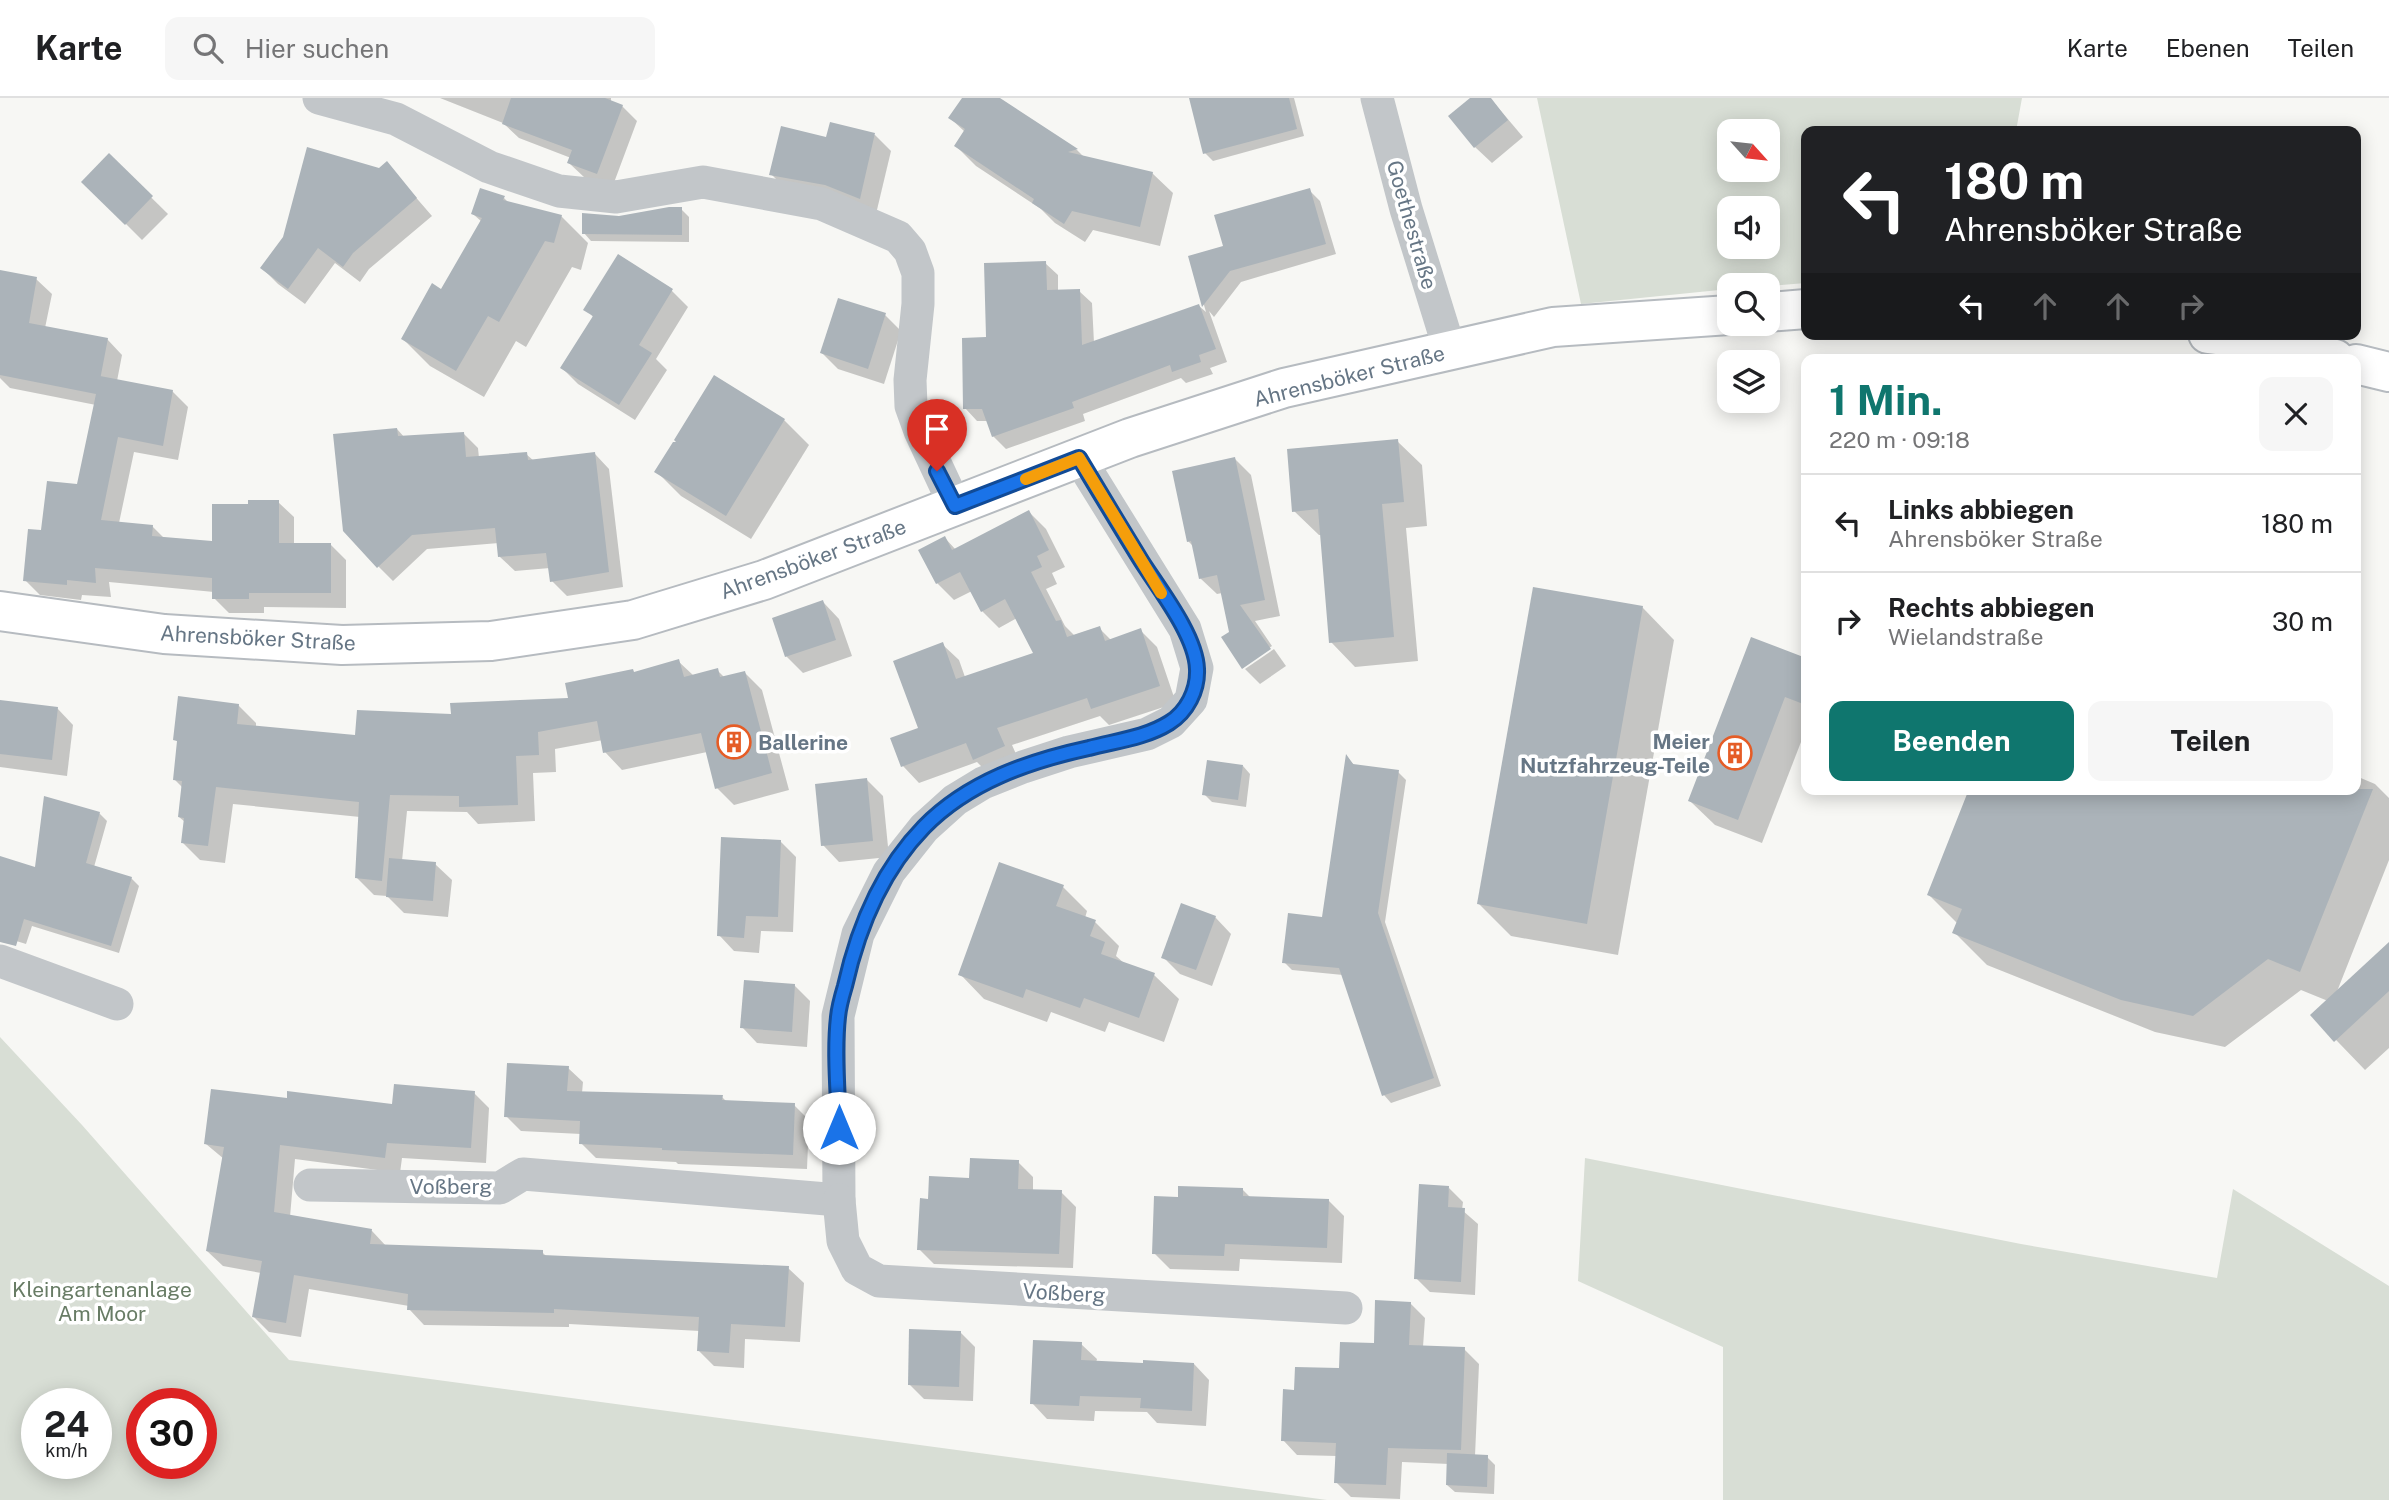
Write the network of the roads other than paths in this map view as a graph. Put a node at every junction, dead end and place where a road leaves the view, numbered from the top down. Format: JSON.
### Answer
{"nodes":[{"id":1,"x":319,"y":98,"type":"edge"},
{"id":2,"x":1377,"y":98,"type":"edge"},
{"id":3,"x":1801,"y":309,"type":"edge"},
{"id":4,"x":1780,"y":311,"type":"edge"},
{"id":5,"x":1717,"y":316,"type":"edge"},
{"id":6,"x":2256,"y":340,"type":"edge"},
{"id":7,"x":1450,"y":351,"type":"junction"},
{"id":8,"x":2314,"y":354,"type":"edge"},
{"id":9,"x":2361,"y":365,"type":"edge"},
{"id":10,"x":2389,"y":372,"type":"edge"},
{"id":11,"x":1079,"y":458,"type":"junction"},
{"id":12,"x":955,"y":506,"type":"junction"},
{"id":13,"x":0,"y":611,"type":"edge"},
{"id":14,"x":0,"y":961,"type":"edge"},
{"id":15,"x":117,"y":1004,"type":"dead end"},
{"id":16,"x":310,"y":1185,"type":"dead end"},
{"id":17,"x":839,"y":1200,"type":"junction"},
{"id":18,"x":1346,"y":1308,"type":"dead end"}],
"edges":[{"from":1,"to":12,"type":"street"},
{"from":2,"to":7,"type":"street","name":"Goethestraße"},
{"from":3,"to":4,"type":"street"},
{"from":5,"to":7,"type":"street","name":"Ahrensböker Straße"},
{"from":6,"to":8,"type":"street"},
{"from":7,"to":11,"type":"street","name":"Ahrensböker Straße"},
{"from":9,"to":10,"type":"street"},
{"from":11,"to":12,"type":"street","name":"Ahrensböker Straße"},
{"from":11,"to":17,"type":"street","name":"Voßberg"},
{"from":12,"to":13,"type":"street","name":"Ahrensböker Straße"},
{"from":14,"to":15,"type":"street"},
{"from":16,"to":17,"type":"street","name":"Voßberg"},
{"from":17,"to":18,"type":"street","name":"Voßberg"}]}
